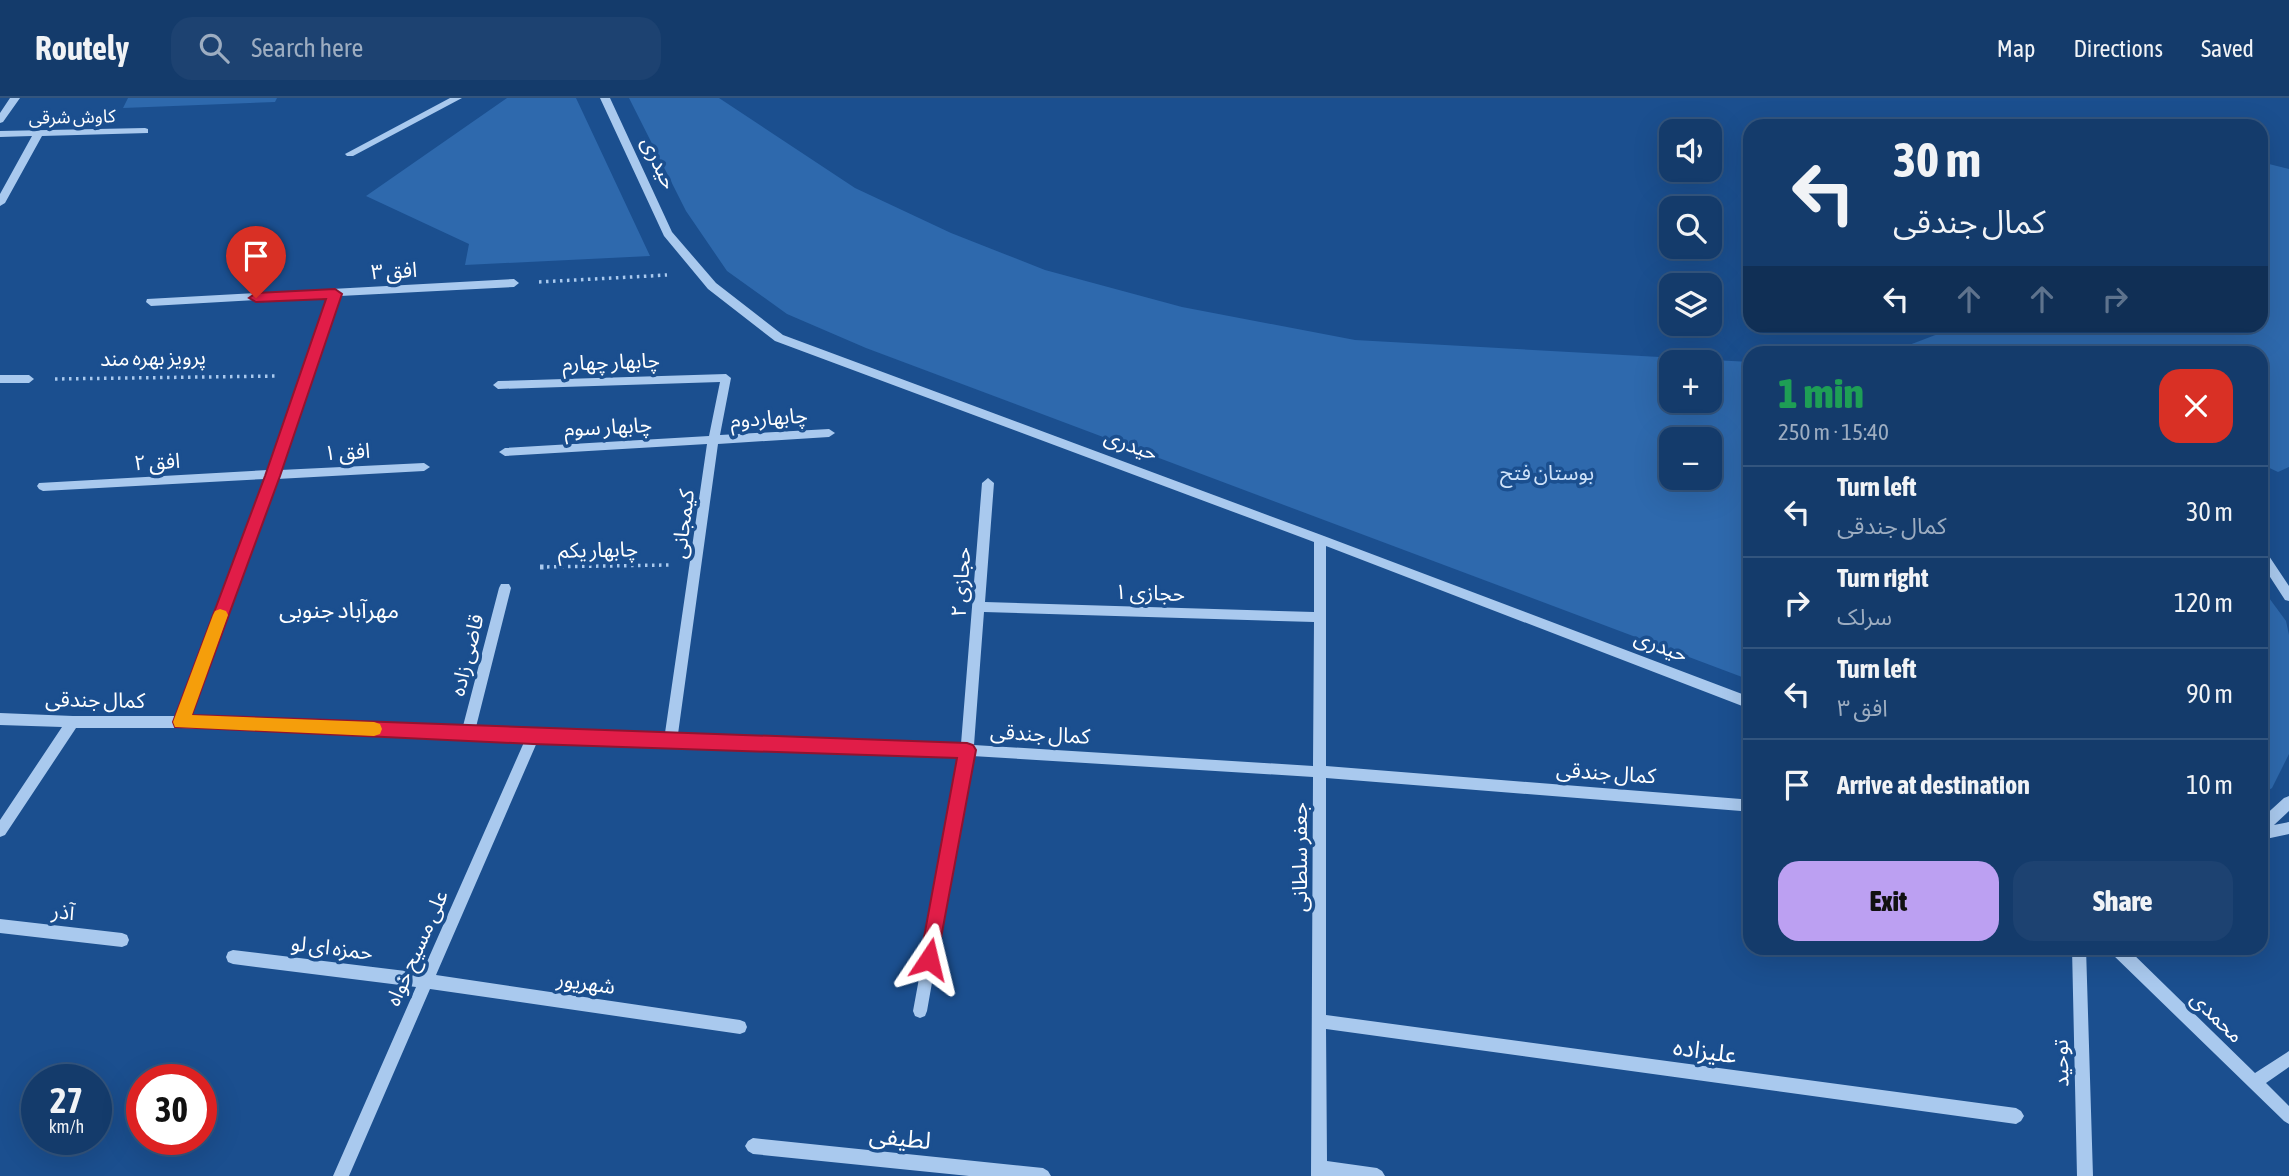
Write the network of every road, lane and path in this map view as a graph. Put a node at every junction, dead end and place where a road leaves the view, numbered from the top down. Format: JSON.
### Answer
{"nodes":[{"id":1,"x":15,"y":98,"type":"edge"},
{"id":2,"x":457,"y":98,"type":"edge"},
{"id":3,"x":605,"y":98,"type":"edge"},
{"id":4,"x":0,"y":121,"type":"edge"},
{"id":5,"x":145,"y":131,"type":"dead end"},
{"id":6,"x":39,"y":133,"type":"junction"},
{"id":7,"x":0,"y":134,"type":"edge"},
{"id":8,"x":350,"y":154,"type":"dead end"},
{"id":9,"x":0,"y":203,"type":"edge"},
{"id":10,"x":701,"y":273,"type":"junction"},
{"id":11,"x":514,"y":283,"type":"joint"},
{"id":12,"x":335,"y":294,"type":"junction"},
{"id":13,"x":151,"y":302,"type":"dead end"},
{"id":14,"x":307,"y":376,"type":"junction"},
{"id":15,"x":726,"y":378,"type":"joint"},
{"id":16,"x":0,"y":379,"type":"edge"},
{"id":17,"x":29,"y":379,"type":"joint"},
{"id":18,"x":498,"y":385,"type":"dead end"},
{"id":19,"x":829,"y":433,"type":"dead end"},
{"id":20,"x":713,"y":442,"type":"junction"},
{"id":21,"x":505,"y":452,"type":"dead end"},
{"id":22,"x":424,"y":467,"type":"dead end"},
{"id":23,"x":272,"y":476,"type":"junction"},
{"id":24,"x":988,"y":483,"type":"dead end"},
{"id":25,"x":43,"y":486,"type":"dead end"},
{"id":26,"x":1320,"y":539,"type":"junction"},
{"id":27,"x":697,"y":564,"type":"junction"},
{"id":28,"x":2268,"y":564,"type":"edge"},
{"id":29,"x":540,"y":567,"type":"dead end"},
{"id":30,"x":505,"y":588,"type":"dead end"},
{"id":31,"x":2289,"y":596,"type":"edge"},
{"id":32,"x":978,"y":607,"type":"junction"},
{"id":33,"x":1320,"y":617,"type":"junction"},
{"id":34,"x":1743,"y":700,"type":"edge"},
{"id":35,"x":0,"y":719,"type":"edge"},
{"id":36,"x":73,"y":722,"type":"junction"},
{"id":37,"x":181,"y":722,"type":"junction"},
{"id":38,"x":468,"y":733,"type":"junction"},
{"id":39,"x":533,"y":737,"type":"junction"},
{"id":40,"x":671,"y":739,"type":"junction"},
{"id":41,"x":967,"y":750,"type":"junction"},
{"id":42,"x":1322,"y":772,"type":"junction"},
{"id":43,"x":2289,"y":802,"type":"edge"},
{"id":44,"x":1743,"y":806,"type":"edge"},
{"id":45,"x":2268,"y":822,"type":"edge"},
{"id":46,"x":2289,"y":828,"type":"edge"},
{"id":47,"x":0,"y":831,"type":"edge"},
{"id":48,"x":2268,"y":832,"type":"edge"},
{"id":49,"x":0,"y":926,"type":"edge"},
{"id":50,"x":122,"y":940,"type":"dead end"},
{"id":51,"x":2079,"y":955,"type":"edge"},
{"id":52,"x":2123,"y":955,"type":"edge"},
{"id":53,"x":233,"y":957,"type":"dead end"},
{"id":54,"x":426,"y":981,"type":"junction"},
{"id":55,"x":920,"y":1011,"type":"dead end"},
{"id":56,"x":1321,"y":1021,"type":"junction"},
{"id":57,"x":740,"y":1027,"type":"dead end"},
{"id":58,"x":2289,"y":1058,"type":"edge"},
{"id":59,"x":2254,"y":1082,"type":"junction"},
{"id":60,"x":2016,"y":1116,"type":"dead end"},
{"id":61,"x":2289,"y":1116,"type":"edge"},
{"id":62,"x":752,"y":1146,"type":"dead end"},
{"id":63,"x":1319,"y":1172,"type":"edge"},
{"id":64,"x":341,"y":1176,"type":"edge"},
{"id":65,"x":1043,"y":1176,"type":"edge"},
{"id":66,"x":1377,"y":1176,"type":"edge"},
{"id":67,"x":2085,"y":1176,"type":"edge"}],
"edges":[{"from":1,"to":4,"type":"street"},
{"from":2,"to":8,"type":"street"},
{"from":3,"to":10,"type":"street","name":"حیدری"},
{"from":5,"to":6,"type":"street","name":"کاوش شرقی"},
{"from":6,"to":7,"type":"street","name":"کاوش شرقی"},
{"from":6,"to":9,"type":"street"},
{"from":10,"to":11,"type":"path"},
{"from":10,"to":26,"type":"street","name":"حیدری"},
{"from":11,"to":12,"type":"street","name":"افق ۳"},
{"from":12,"to":13,"type":"street","name":"افق ۳"},
{"from":12,"to":14,"type":"street"},
{"from":14,"to":17,"type":"path","name":"پرویز بهره‌ مند"},
{"from":14,"to":23,"type":"street"},
{"from":15,"to":18,"type":"street","name":"چابهار چهارم"},
{"from":15,"to":20,"type":"street","name":"کیمجانی"},
{"from":16,"to":17,"type":"street"},
{"from":19,"to":20,"type":"street","name":"چابهاردوم"},
{"from":20,"to":21,"type":"street","name":"چابهار سوم"},
{"from":20,"to":27,"type":"street","name":"کیمجانی"},
{"from":22,"to":23,"type":"street","name":"افق ۱"},
{"from":23,"to":25,"type":"street","name":"افق ۲"},
{"from":23,"to":37,"type":"street"},
{"from":24,"to":32,"type":"street","name":"حجازی ۲"},
{"from":26,"to":33,"type":"street","name":"جعفر سلطانی"},
{"from":26,"to":34,"type":"street","name":"حیدری"},
{"from":27,"to":29,"type":"path","name":"چابهار یکم"},
{"from":27,"to":40,"type":"street","name":"کیمجانی"},
{"from":28,"to":31,"type":"street"},
{"from":30,"to":38,"type":"street","name":"قاضی زاده"},
{"from":32,"to":33,"type":"street","name":"حجازی ۱"},
{"from":32,"to":41,"type":"street","name":"حجازی ۲"},
{"from":33,"to":42,"type":"street","name":"جعفر سلطانی"},
{"from":35,"to":36,"type":"street","name":"کمال جندقی"},
{"from":36,"to":37,"type":"street","name":"کمال جندقی"},
{"from":36,"to":47,"type":"street"},
{"from":37,"to":38,"type":"street","name":"کمال جندقی"},
{"from":38,"to":39,"type":"street","name":"کمال جندقی"},
{"from":39,"to":40,"type":"street","name":"کمال جندقی"},
{"from":39,"to":54,"type":"street","name":"علی مسیح خواه"},
{"from":40,"to":41,"type":"street","name":"کمال جندقی"},
{"from":41,"to":42,"type":"street","name":"کمال جندقی"},
{"from":41,"to":55,"type":"street","name":"حجازی ۲"},
{"from":42,"to":44,"type":"street","name":"کمال جندقی"},
{"from":42,"to":56,"type":"street","name":"جعفر سلطانی"},
{"from":43,"to":45,"type":"street"},
{"from":46,"to":48,"type":"street"},
{"from":49,"to":50,"type":"street","name":"آذر"},
{"from":51,"to":67,"type":"street","name":"توحید"},
{"from":52,"to":59,"type":"street","name":"محمدی"},
{"from":53,"to":54,"type":"street","name":"حمزه ای لو"},
{"from":54,"to":57,"type":"street","name":"شهریور"},
{"from":54,"to":64,"type":"street","name":"علی مسیح خواه"},
{"from":56,"to":60,"type":"street","name":"علیزاده"},
{"from":56,"to":63,"type":"street","name":"جعفر سلطانی"},
{"from":58,"to":59,"type":"street"},
{"from":59,"to":61,"type":"street","name":"محمدی"},
{"from":62,"to":65,"type":"street","name":"لطیفی"},
{"from":63,"to":66,"type":"street"}]}
